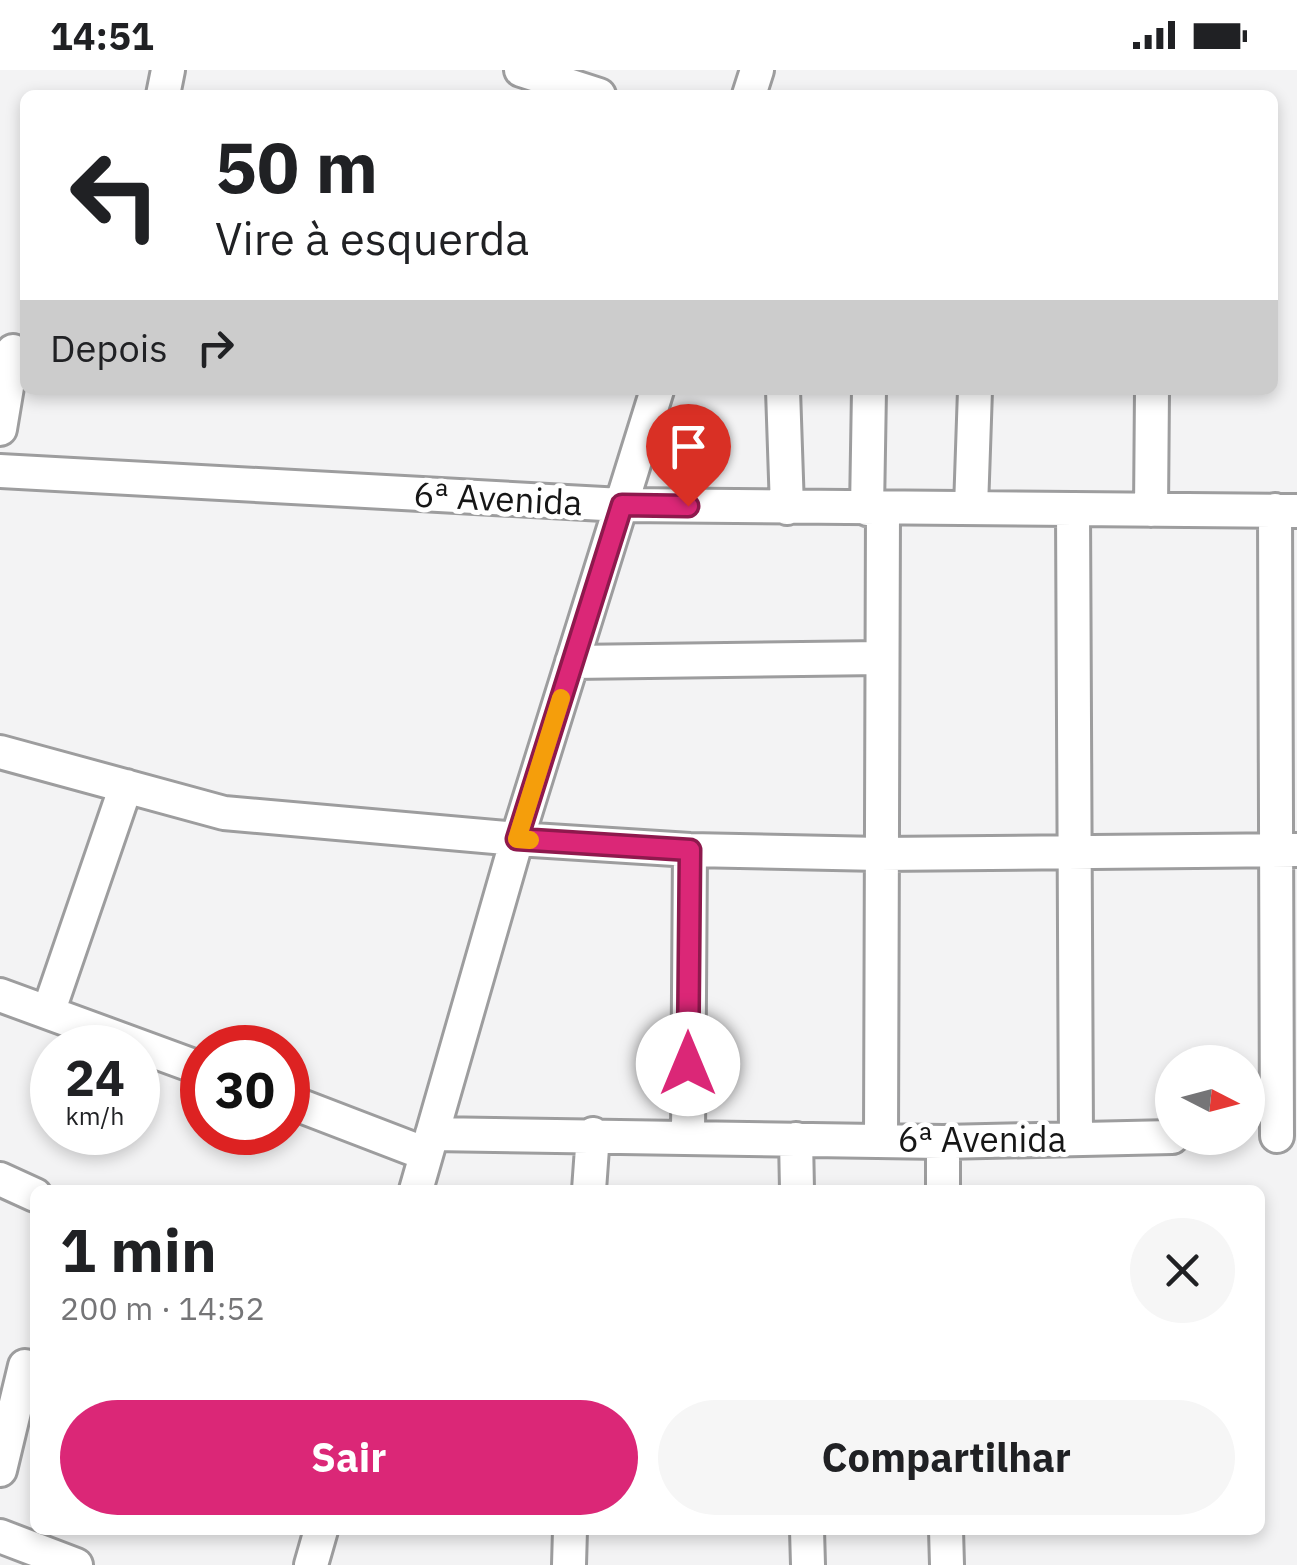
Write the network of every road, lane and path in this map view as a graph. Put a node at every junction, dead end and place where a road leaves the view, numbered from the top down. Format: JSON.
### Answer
{"nodes":[{"id":1,"x":522,"y":70,"type":"edge"},
{"id":2,"x":584,"y":90,"type":"edge"},
{"id":3,"x":13,"y":352,"type":"dead end"},
{"id":4,"x":656,"y":395,"type":"edge"},
{"id":5,"x":783,"y":395,"type":"edge"},
{"id":6,"x":869,"y":395,"type":"edge"},
{"id":7,"x":975,"y":395,"type":"edge"},
{"id":8,"x":1152,"y":395,"type":"edge"},
{"id":9,"x":0,"y":429,"type":"edge"},
{"id":10,"x":0,"y":471,"type":"edge"},
{"id":11,"x":622,"y":505,"type":"junction"},
{"id":12,"x":787,"y":508,"type":"junction"},
{"id":13,"x":971,"y":508,"type":"junction"},
{"id":14,"x":875,"y":509,"type":"junction"},
{"id":15,"x":1073,"y":510,"type":"junction"},
{"id":16,"x":1151,"y":510,"type":"junction"},
{"id":17,"x":1286,"y":511,"type":"edge"},
{"id":18,"x":881,"y":658,"type":"junction"},
{"id":19,"x":572,"y":662,"type":"junction"},
{"id":20,"x":0,"y":752,"type":"edge"},
{"id":21,"x":126,"y":786,"type":"junction"},
{"id":22,"x":517,"y":839,"type":"junction"},
{"id":23,"x":690,"y":850,"type":"junction"},
{"id":24,"x":1287,"y":850,"type":"edge"},
{"id":25,"x":1077,"y":852,"type":"junction"},
{"id":26,"x":880,"y":854,"type":"junction"},
{"id":27,"x":0,"y":995,"type":"edge"},
{"id":28,"x":49,"y":1010,"type":"junction"},
{"id":29,"x":180,"y":1061,"type":"edge"},
{"id":30,"x":310,"y":1108,"type":"edge"},
{"id":31,"x":592,"y":1134,"type":"junction"},
{"id":32,"x":688,"y":1136,"type":"junction"},
{"id":33,"x":1274,"y":1136,"type":"edge"},
{"id":34,"x":1155,"y":1137,"type":"edge"},
{"id":35,"x":796,"y":1138,"type":"junction"},
{"id":36,"x":1076,"y":1138,"type":"junction"},
{"id":37,"x":881,"y":1140,"type":"junction"},
{"id":38,"x":943,"y":1142,"type":"junction"},
{"id":39,"x":429,"y":1144,"type":"junction"},
{"id":40,"x":0,"y":1179,"type":"edge"},
{"id":41,"x":417,"y":1185,"type":"edge"},
{"id":42,"x":589,"y":1185,"type":"edge"},
{"id":43,"x":797,"y":1185,"type":"edge"},
{"id":44,"x":943,"y":1185,"type":"edge"},
{"id":45,"x":30,"y":1193,"type":"edge"},
{"id":46,"x":20,"y":1364,"type":"edge"},
{"id":47,"x":0,"y":1470,"type":"edge"},
{"id":48,"x":320,"y":1535,"type":"edge"},
{"id":49,"x":570,"y":1535,"type":"edge"},
{"id":50,"x":807,"y":1535,"type":"edge"},
{"id":51,"x":946,"y":1535,"type":"edge"},
{"id":52,"x":0,"y":1536,"type":"edge"},
{"id":53,"x":76,"y":1565,"type":"edge"},
{"id":54,"x":312,"y":1565,"type":"edge"},
{"id":55,"x":569,"y":1565,"type":"edge"},
{"id":56,"x":808,"y":1565,"type":"edge"},
{"id":57,"x":947,"y":1565,"type":"edge"}],
"edges":[{"from":1,"to":2,"type":"street"},
{"from":3,"to":9,"type":"street"},
{"from":4,"to":11,"type":"street"},
{"from":5,"to":12,"type":"street"},
{"from":6,"to":14,"type":"street"},
{"from":7,"to":13,"type":"street"},
{"from":8,"to":16,"type":"street"},
{"from":10,"to":11,"type":"street","name":"6ª Avenida"},
{"from":11,"to":12,"type":"street","name":"6ª Avenida"},
{"from":11,"to":19,"type":"street"},
{"from":12,"to":14,"type":"street","name":"6ª Avenida"},
{"from":13,"to":14,"type":"street","name":"6ª Avenida"},
{"from":13,"to":15,"type":"street","name":"6ª Avenida"},
{"from":14,"to":18,"type":"street"},
{"from":15,"to":16,"type":"street","name":"6ª Avenida"},
{"from":15,"to":25,"type":"street"},
{"from":16,"to":17,"type":"street","name":"6ª Avenida"},
{"from":17,"to":24,"type":"street"},
{"from":18,"to":19,"type":"street"},
{"from":18,"to":26,"type":"street"},
{"from":19,"to":22,"type":"street"},
{"from":20,"to":21,"type":"street"},
{"from":21,"to":22,"type":"street"},
{"from":21,"to":28,"type":"street"},
{"from":22,"to":23,"type":"street"},
{"from":22,"to":39,"type":"street"},
{"from":23,"to":26,"type":"street"},
{"from":23,"to":32,"type":"street"},
{"from":24,"to":25,"type":"street"},
{"from":24,"to":33,"type":"street"},
{"from":25,"to":26,"type":"street"},
{"from":25,"to":36,"type":"street"},
{"from":26,"to":37,"type":"street"},
{"from":27,"to":28,"type":"street"},
{"from":28,"to":29,"type":"street"},
{"from":30,"to":39,"type":"street"},
{"from":31,"to":32,"type":"street","name":"6ª Avenida"},
{"from":31,"to":39,"type":"street","name":"6ª Avenida"},
{"from":31,"to":42,"type":"street"},
{"from":32,"to":35,"type":"street","name":"6ª Avenida"},
{"from":34,"to":36,"type":"street","name":"6ª Avenida"},
{"from":35,"to":37,"type":"street","name":"6ª Avenida"},
{"from":35,"to":43,"type":"street"},
{"from":36,"to":38,"type":"street","name":"6ª Avenida"},
{"from":37,"to":38,"type":"street","name":"6ª Avenida"},
{"from":38,"to":44,"type":"street"},
{"from":39,"to":41,"type":"street"},
{"from":40,"to":45,"type":"street"},
{"from":46,"to":47,"type":"street"},
{"from":48,"to":54,"type":"street"},
{"from":49,"to":55,"type":"street"},
{"from":50,"to":56,"type":"street"},
{"from":51,"to":57,"type":"street"},
{"from":52,"to":53,"type":"street"}]}
